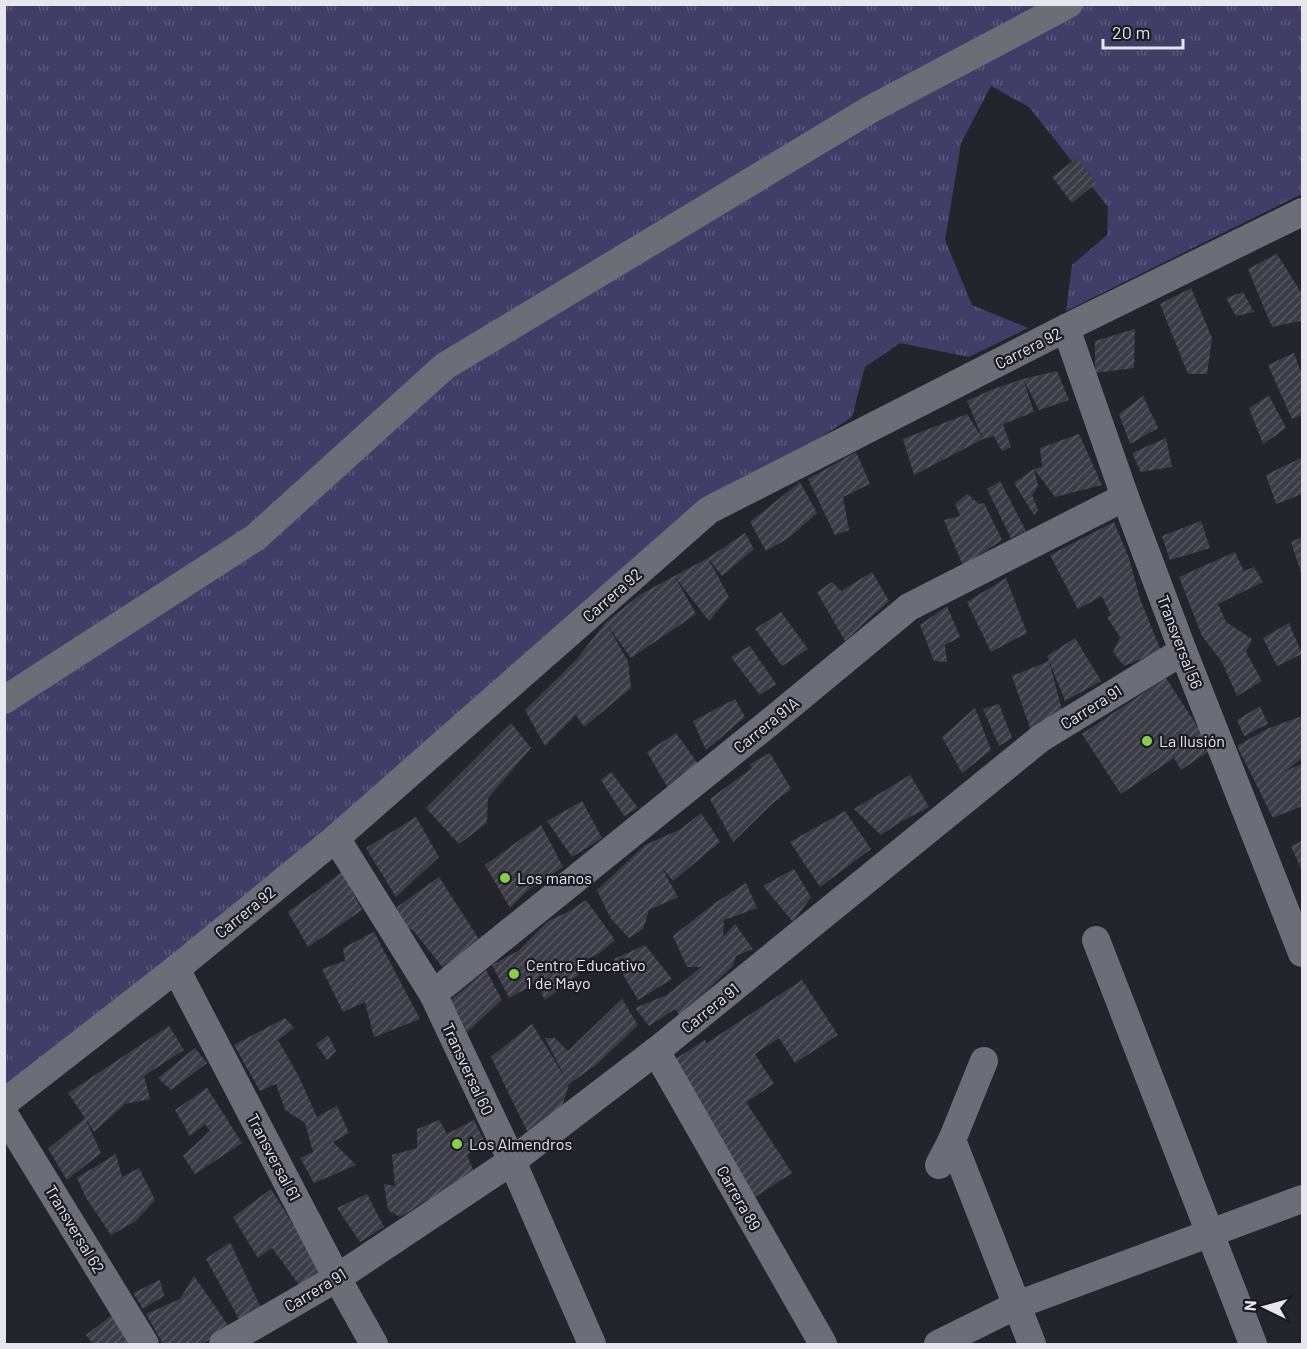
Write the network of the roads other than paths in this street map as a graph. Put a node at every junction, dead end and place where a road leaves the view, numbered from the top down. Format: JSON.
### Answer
{"nodes":[{"id":1,"x":1069,"y":4,"type":"edge"},
{"id":2,"x":1302,"y":212,"type":"edge"},
{"id":3,"x":1066,"y":328,"type":"junction"},
{"id":4,"x":1125,"y":497,"type":"junction"},
{"id":5,"x":1182,"y":651,"type":"junction"},
{"id":6,"x":4,"y":699,"type":"edge"},
{"id":7,"x":336,"y":838,"type":"junction"},
{"id":8,"x":1096,"y":940,"type":"dead end"},
{"id":9,"x":1302,"y":953,"type":"edge"},
{"id":10,"x":176,"y":969,"type":"junction"},
{"id":11,"x":433,"y":994,"type":"junction"},
{"id":12,"x":656,"y":1052,"type":"junction"},
{"id":13,"x":984,"y":1061,"type":"dead end"},
{"id":14,"x":4,"y":1103,"type":"edge"},
{"id":15,"x":4,"y":1114,"type":"edge"},
{"id":16,"x":952,"y":1140,"type":"junction"},
{"id":17,"x":512,"y":1161,"type":"junction"},
{"id":18,"x":939,"y":1164,"type":"dead end"},
{"id":19,"x":1302,"y":1199,"type":"edge"},
{"id":20,"x":1210,"y":1233,"type":"junction"},
{"id":21,"x":337,"y":1278,"type":"junction"},
{"id":22,"x":1017,"y":1305,"type":"junction"},
{"id":23,"x":145,"y":1344,"type":"edge"},
{"id":24,"x":223,"y":1344,"type":"edge"},
{"id":25,"x":374,"y":1344,"type":"edge"},
{"id":26,"x":592,"y":1344,"type":"edge"},
{"id":27,"x":823,"y":1344,"type":"edge"},
{"id":28,"x":938,"y":1344,"type":"edge"},
{"id":29,"x":1032,"y":1344,"type":"edge"},
{"id":30,"x":1253,"y":1344,"type":"edge"}],
"edges":[{"from":1,"to":6,"type":"street"},
{"from":2,"to":3,"type":"street","name":"Carrera 92"},
{"from":3,"to":4,"type":"street","name":"Transversal 56"},
{"from":3,"to":7,"type":"street","name":"Carrera 92"},
{"from":4,"to":5,"type":"street","name":"Transversal 56"},
{"from":4,"to":11,"type":"street","name":"Carrera 91A"},
{"from":5,"to":9,"type":"street","name":"Transversal 56"},
{"from":5,"to":12,"type":"street","name":"Carrera 91"},
{"from":7,"to":10,"type":"street","name":"Carrera 92"},
{"from":7,"to":11,"type":"street","name":"Transversal 60"},
{"from":8,"to":20,"type":"street"},
{"from":10,"to":14,"type":"street","name":"Carrera 92"},
{"from":10,"to":21,"type":"street","name":"Transversal 61"},
{"from":11,"to":17,"type":"street","name":"Transversal 60"},
{"from":12,"to":17,"type":"street","name":"Carrera 91"},
{"from":12,"to":27,"type":"street","name":"Carrera 89"},
{"from":13,"to":16,"type":"street"},
{"from":15,"to":23,"type":"street","name":"Transversal 62"},
{"from":16,"to":18,"type":"street"},
{"from":16,"to":22,"type":"street"},
{"from":17,"to":21,"type":"street","name":"Carrera 91"},
{"from":17,"to":26,"type":"street","name":"Transversal 60"},
{"from":19,"to":20,"type":"street"},
{"from":20,"to":22,"type":"street"},
{"from":20,"to":30,"type":"street"},
{"from":21,"to":24,"type":"street","name":"Carrera 91"},
{"from":21,"to":25,"type":"street","name":"Transversal 61"},
{"from":22,"to":28,"type":"street"},
{"from":22,"to":29,"type":"street"}]}
